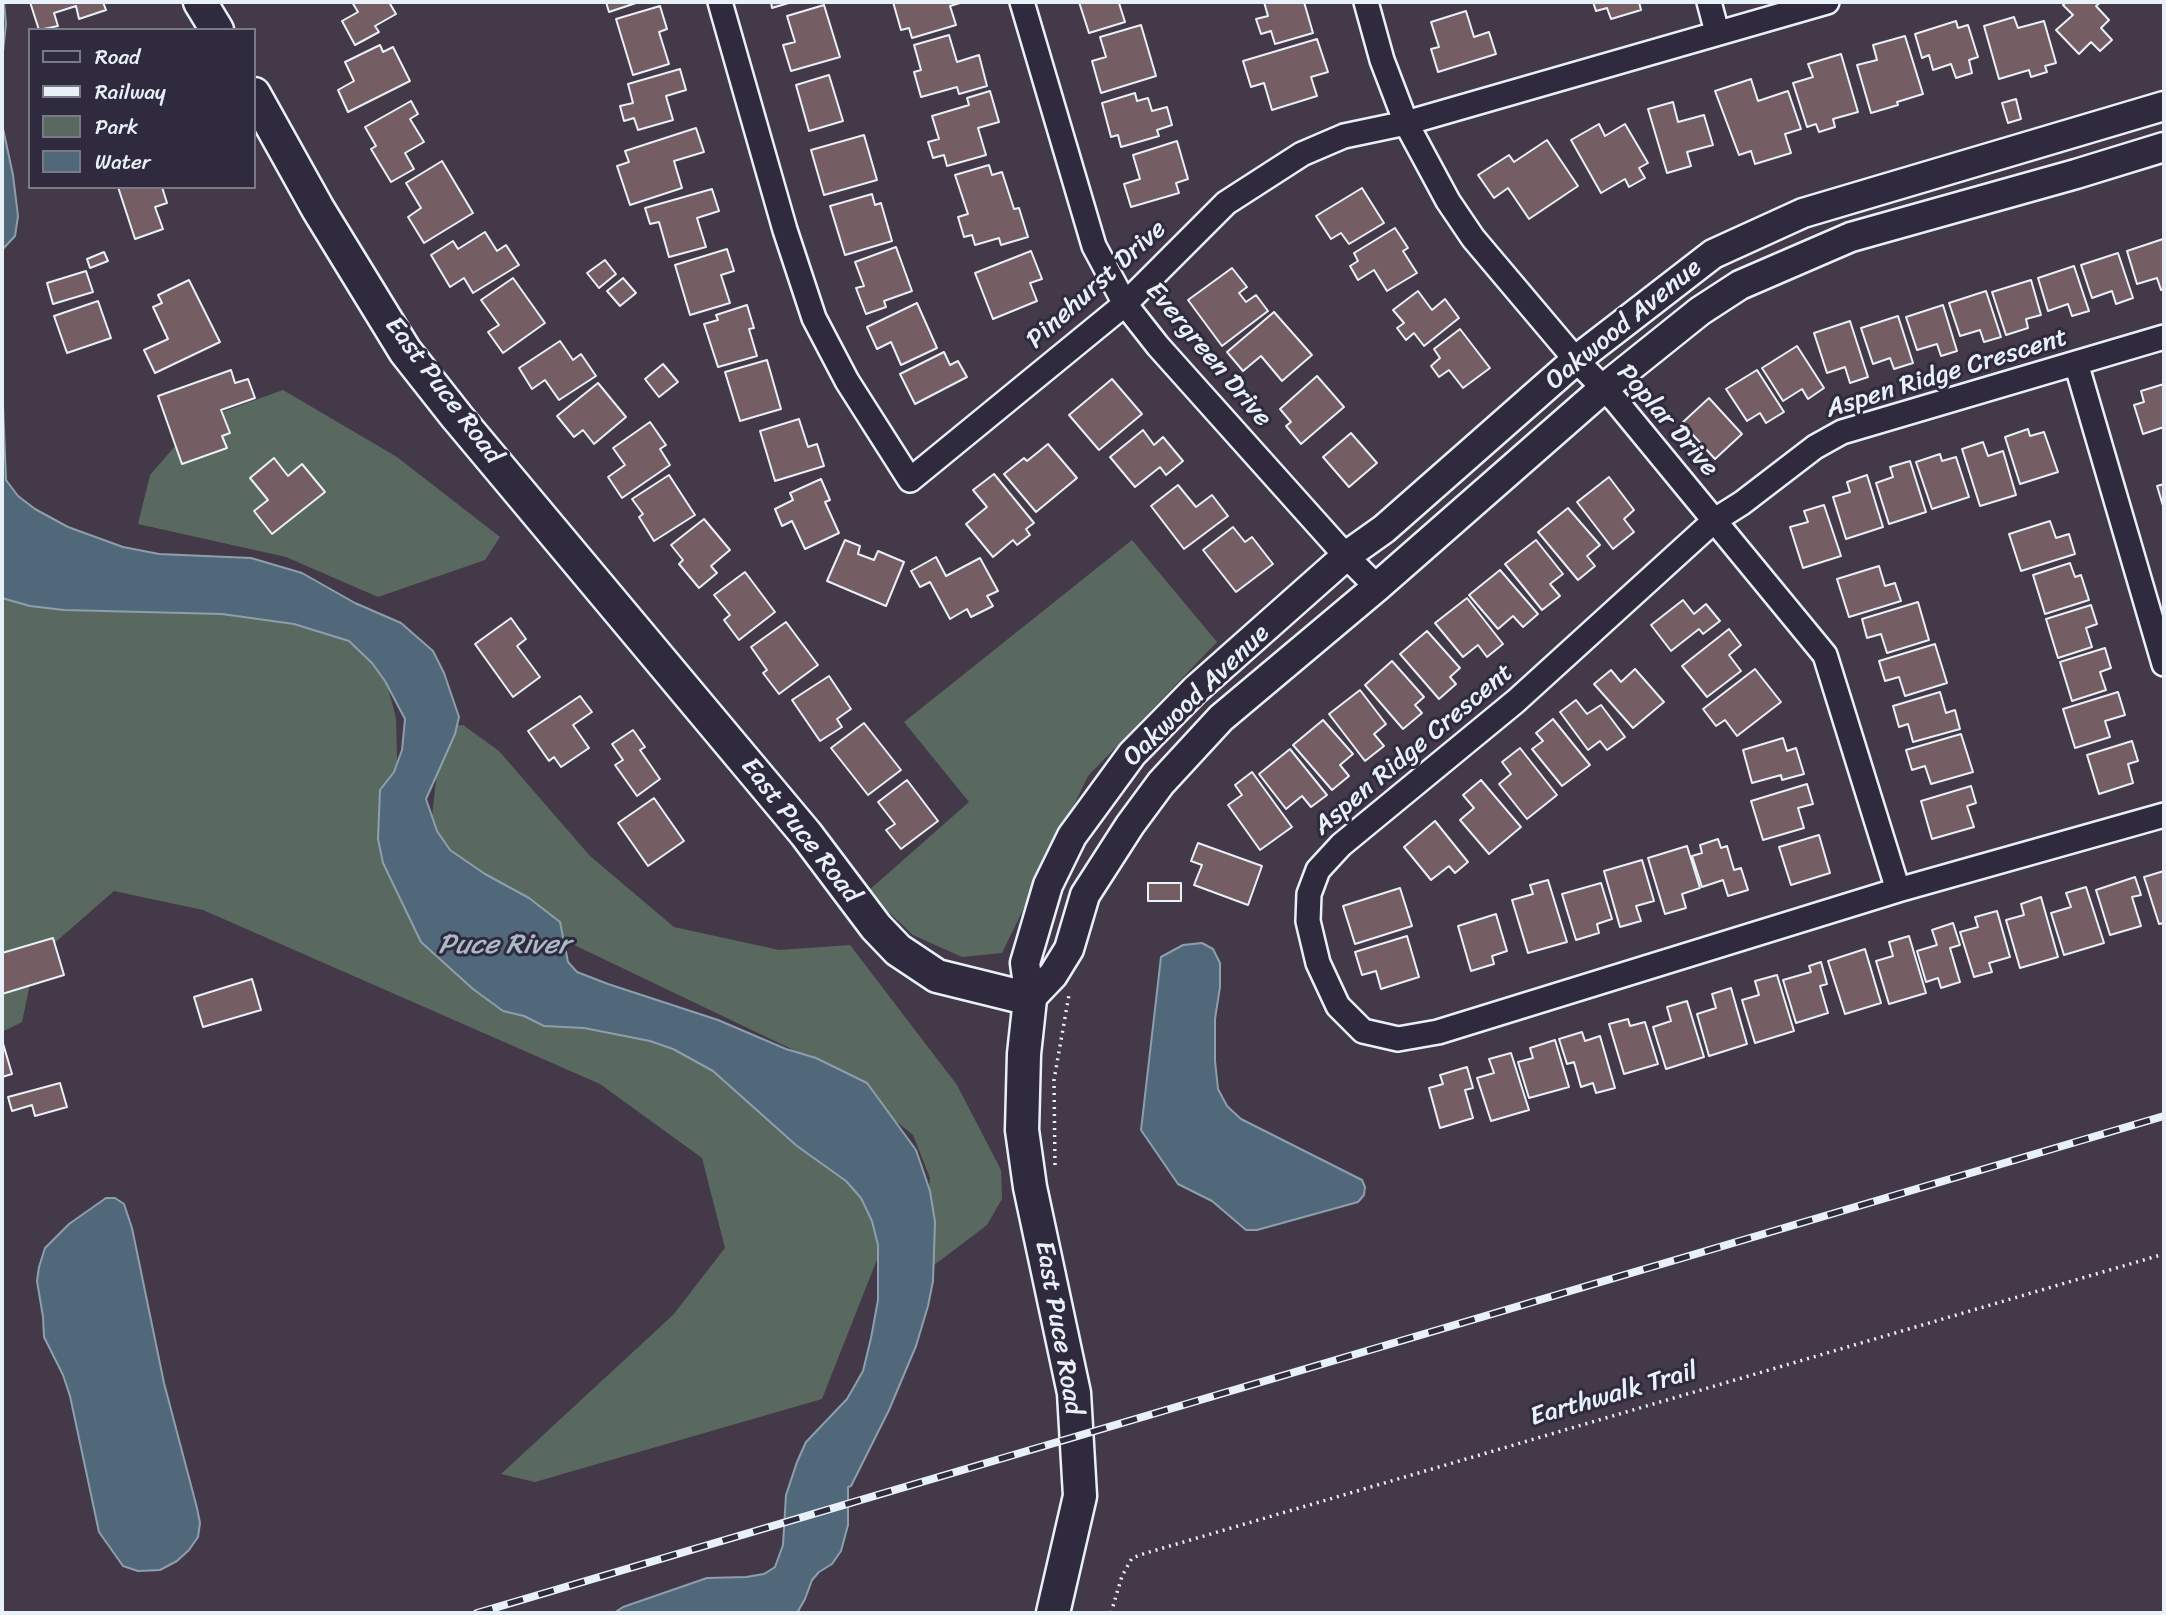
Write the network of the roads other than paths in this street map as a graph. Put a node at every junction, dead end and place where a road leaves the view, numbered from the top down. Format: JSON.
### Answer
{"nodes":[{"id":1,"x":200,"y":2,"type":"edge"},
{"id":2,"x":720,"y":2,"type":"edge"},
{"id":3,"x":1022,"y":2,"type":"edge"},
{"id":4,"x":1366,"y":2,"type":"edge"},
{"id":5,"x":1709,"y":2,"type":"edge"},
{"id":6,"x":1827,"y":2,"type":"edge"},
{"id":7,"x":216,"y":28,"type":"edge"},
{"id":8,"x":1717,"y":32,"type":"junction"},
{"id":9,"x":256,"y":98,"type":"edge"},
{"id":10,"x":2164,"y":106,"type":"edge"},
{"id":11,"x":1406,"y":123,"type":"junction"},
{"id":12,"x":2164,"y":147,"type":"edge"},
{"id":13,"x":1125,"y":304,"type":"junction"},
{"id":14,"x":2164,"y":337,"type":"edge"},
{"id":15,"x":1576,"y":360,"type":"junction"},
{"id":16,"x":2076,"y":363,"type":"junction"},
{"id":17,"x":1604,"y":388,"type":"junction"},
{"id":18,"x":1715,"y":520,"type":"junction"},
{"id":19,"x":1346,"y":556,"type":"junction"},
{"id":20,"x":1377,"y":587,"type":"junction"},
{"id":21,"x":2164,"y":664,"type":"edge"},
{"id":22,"x":2164,"y":815,"type":"edge"},
{"id":23,"x":1898,"y":890,"type":"junction"},
{"id":24,"x":1030,"y":999,"type":"junction"},
{"id":25,"x":1053,"y":1613,"type":"edge"}],
"edges":[{"from":1,"to":7,"type":"main road"},
{"from":2,"to":13,"type":"street","name":"Pinehurst Drive"},
{"from":3,"to":13,"type":"street","name":"Evergreen Drive"},
{"from":4,"to":11,"type":"street","name":"Poplar Drive"},
{"from":5,"to":8,"type":"street"},
{"from":6,"to":8,"type":"street","name":"Pinehurst Drive"},
{"from":8,"to":11,"type":"street","name":"Pinehurst Drive"},
{"from":9,"to":24,"type":"main road","name":"East Puce Road"},
{"from":10,"to":15,"type":"street","name":"Oakwood Avenue"},
{"from":11,"to":13,"type":"street","name":"Pinehurst Drive"},
{"from":11,"to":15,"type":"street","name":"Poplar Drive"},
{"from":12,"to":17,"type":"street","name":"Oakwood Avenue"},
{"from":13,"to":19,"type":"street","name":"Evergreen Drive"},
{"from":14,"to":16,"type":"street","name":"Aspen Ridge Crescent"},
{"from":15,"to":17,"type":"street","name":"Poplar Drive"},
{"from":15,"to":19,"type":"street","name":"Oakwood Avenue"},
{"from":16,"to":18,"type":"street","name":"Aspen Ridge Crescent"},
{"from":16,"to":21,"type":"street"},
{"from":17,"to":18,"type":"street","name":"Poplar Drive"},
{"from":17,"to":20,"type":"street","name":"Oakwood Avenue"},
{"from":18,"to":23,"type":"street","name":"Poplar Drive"},
{"from":18,"to":23,"type":"street","name":"Aspen Ridge Crescent"},
{"from":19,"to":20,"type":"street","name":"Evergreen Drive"},
{"from":19,"to":24,"type":"street","name":"Oakwood Avenue"},
{"from":20,"to":24,"type":"street","name":"Oakwood Avenue"},
{"from":22,"to":23,"type":"street","name":"Aspen Ridge Crescent"},
{"from":24,"to":25,"type":"main road","name":"East Puce Road"}]}
